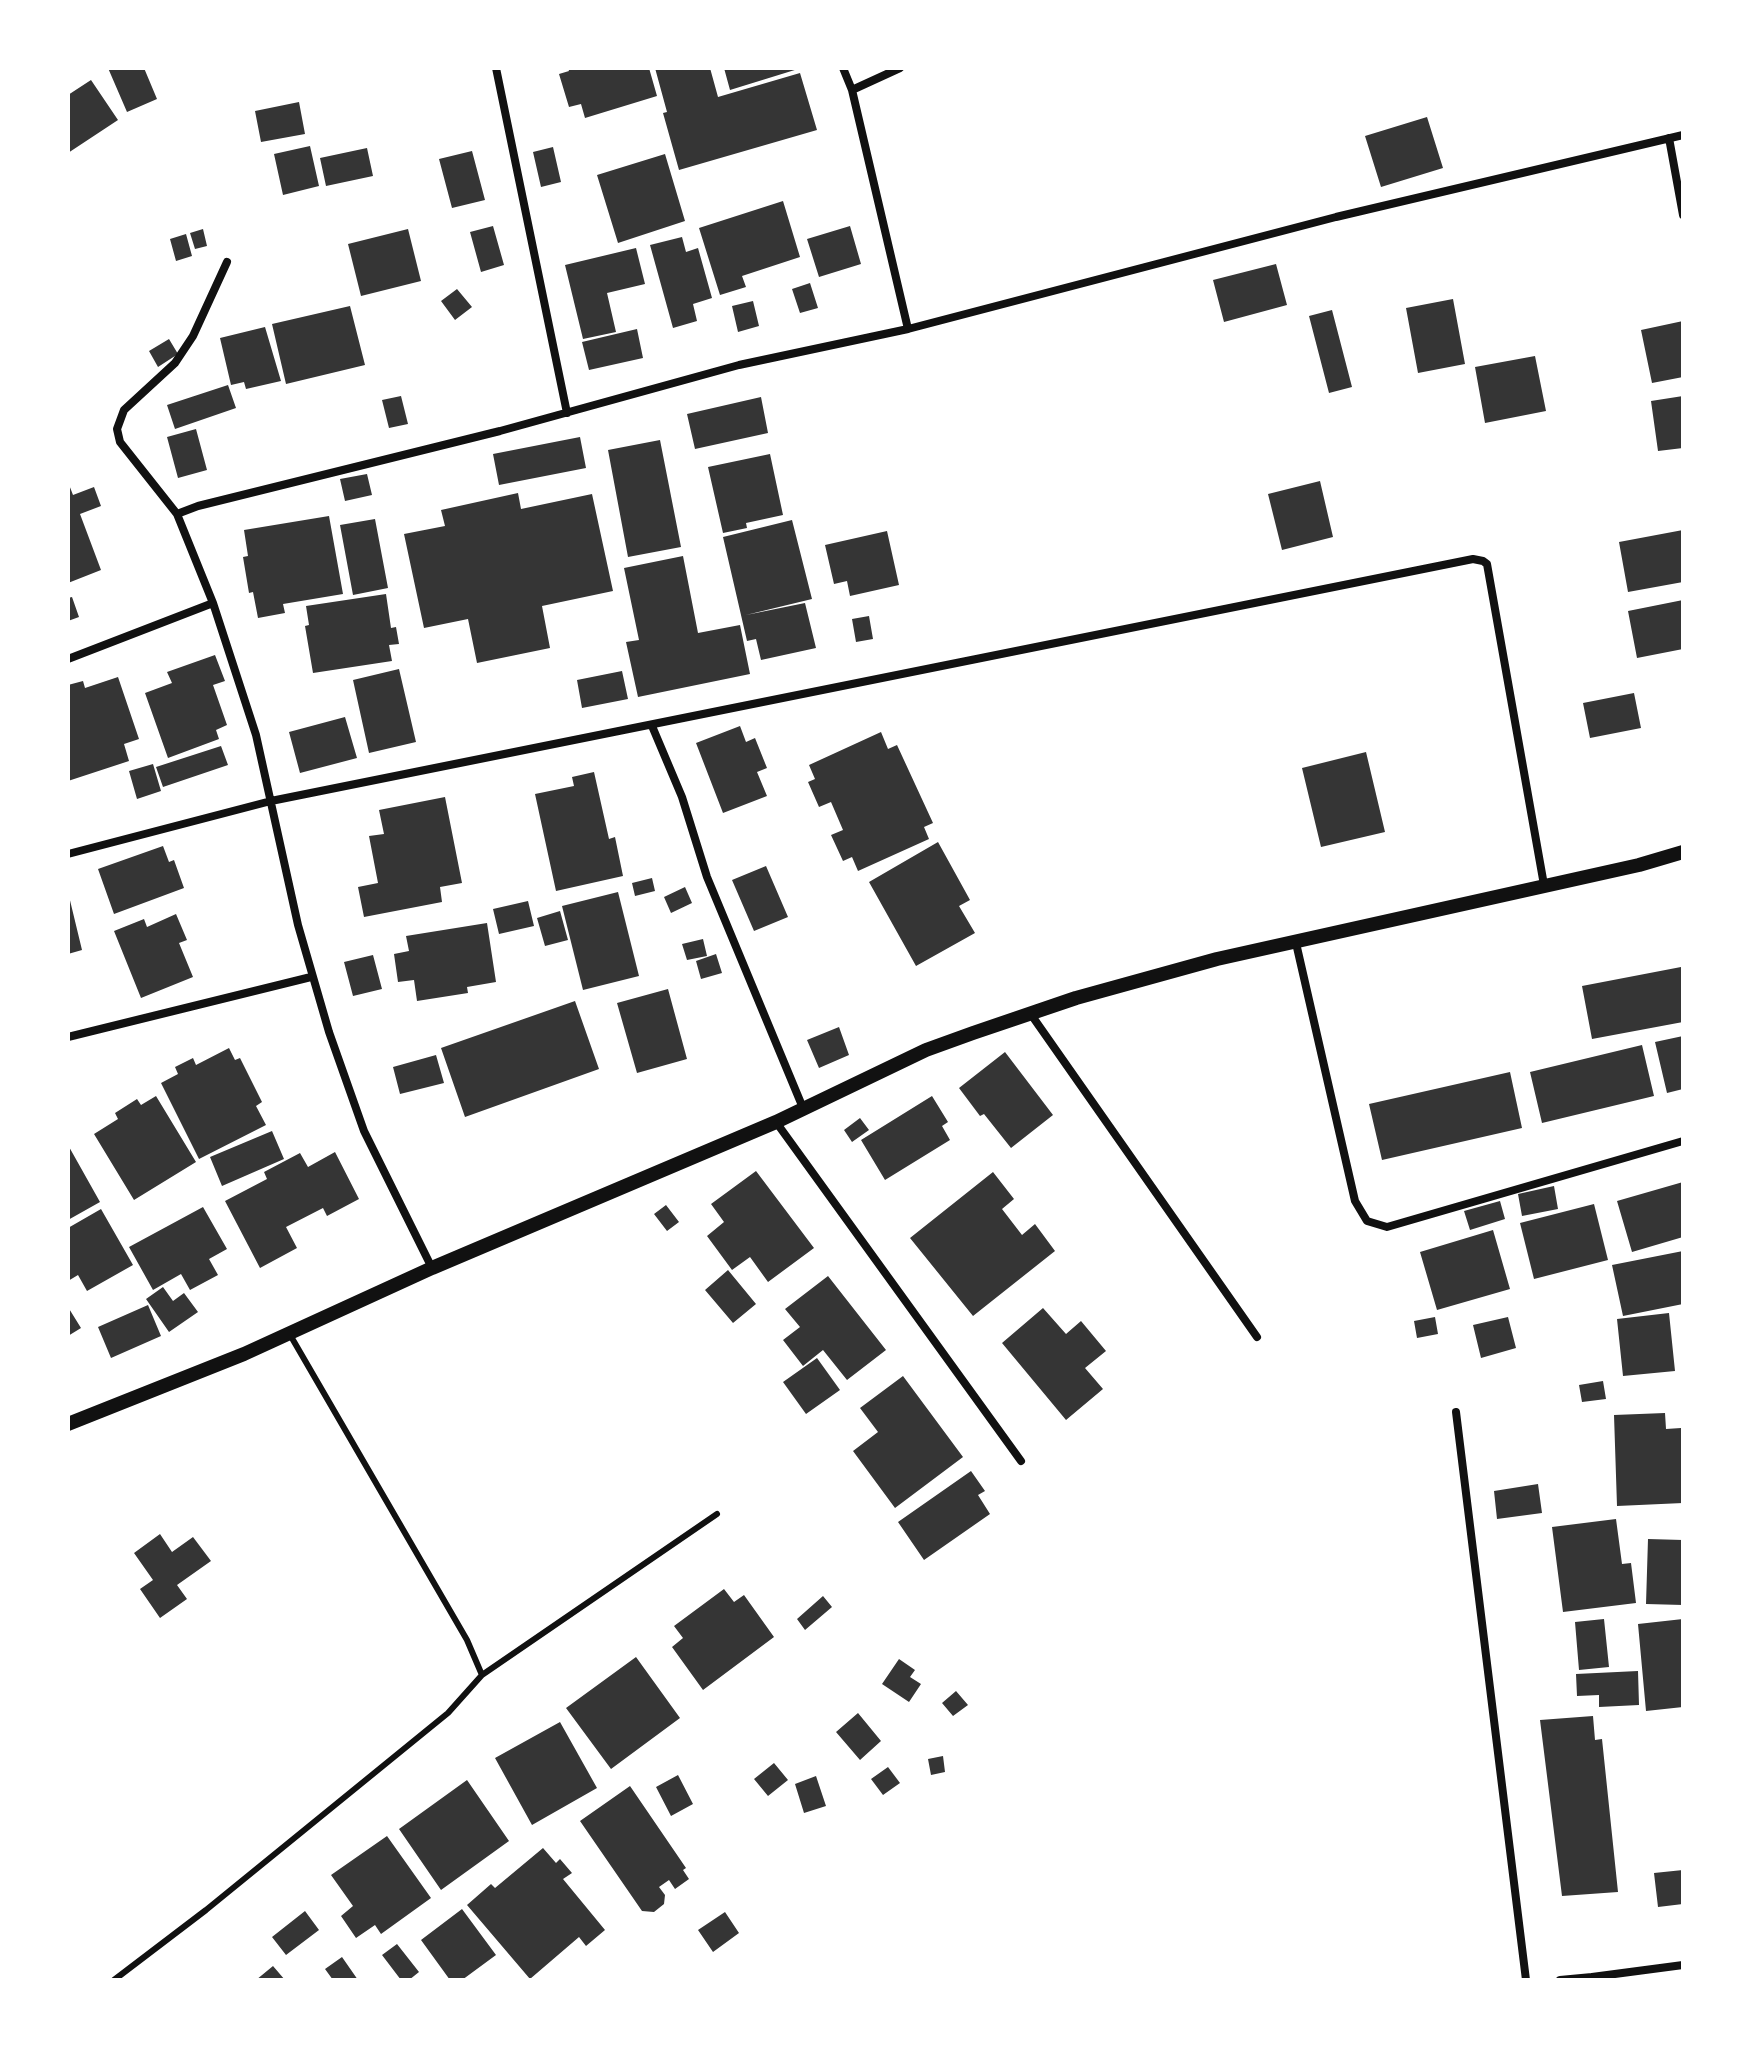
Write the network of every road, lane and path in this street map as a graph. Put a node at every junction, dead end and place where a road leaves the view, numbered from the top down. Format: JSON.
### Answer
{"nodes":[{"id":1,"x":496,"y":68,"type":"edge"},
{"id":2,"x":843,"y":68,"type":"edge"},
{"id":3,"x":900,"y":68,"type":"edge"},
{"id":4,"x":852,"y":90,"type":"junction"},
{"id":5,"x":1683,"y":135,"type":"edge"},
{"id":6,"x":1669,"y":138,"type":"junction"},
{"id":7,"x":1683,"y":215,"type":"edge"},
{"id":8,"x":227,"y":262,"type":"dead end"},
{"id":9,"x":908,"y":329,"type":"junction"},
{"id":10,"x":567,"y":413,"type":"junction"},
{"id":11,"x":177,"y":514,"type":"junction"},
{"id":12,"x":213,"y":603,"type":"junction"},
{"id":13,"x":68,"y":659,"type":"edge"},
{"id":14,"x":652,"y":726,"type":"junction"},
{"id":15,"x":271,"y":801,"type":"junction"},
{"id":16,"x":1683,"y":852,"type":"edge"},
{"id":17,"x":68,"y":854,"type":"edge"},
{"id":18,"x":1544,"y":885,"type":"junction"},
{"id":19,"x":1296,"y":943,"type":"junction"},
{"id":20,"x":311,"y":977,"type":"junction"},
{"id":21,"x":1030,"y":1013,"type":"junction"},
{"id":22,"x":68,"y":1037,"type":"edge"},
{"id":23,"x":803,"y":1108,"type":"junction"},
{"id":24,"x":776,"y":1122,"type":"junction"},
{"id":25,"x":1683,"y":1141,"type":"edge"},
{"id":26,"x":432,"y":1268,"type":"junction"},
{"id":27,"x":289,"y":1333,"type":"junction"},
{"id":28,"x":1257,"y":1337,"type":"dead end"},
{"id":29,"x":1456,"y":1412,"type":"dead end"},
{"id":30,"x":68,"y":1424,"type":"edge"},
{"id":31,"x":1021,"y":1461,"type":"dead end"},
{"id":32,"x":717,"y":1514,"type":"dead end"},
{"id":33,"x":482,"y":1675,"type":"junction"},
{"id":34,"x":1683,"y":1965,"type":"edge"},
{"id":35,"x":1592,"y":1978,"type":"edge"},
{"id":36,"x":114,"y":1980,"type":"edge"},
{"id":37,"x":1526,"y":1980,"type":"edge"},
{"id":38,"x":1560,"y":1980,"type":"edge"}],
"edges":[{"from":1,"to":10,"type":"street"},
{"from":2,"to":4,"type":"street"},
{"from":3,"to":4,"type":"street"},
{"from":4,"to":9,"type":"street"},
{"from":5,"to":6,"type":"street"},
{"from":6,"to":7,"type":"street"},
{"from":6,"to":9,"type":"street"},
{"from":8,"to":11,"type":"street"},
{"from":9,"to":10,"type":"street"},
{"from":10,"to":11,"type":"street"},
{"from":11,"to":12,"type":"street"},
{"from":12,"to":13,"type":"street"},
{"from":12,"to":15,"type":"street"},
{"from":14,"to":15,"type":"street"},
{"from":14,"to":18,"type":"street"},
{"from":14,"to":23,"type":"street"},
{"from":15,"to":17,"type":"street"},
{"from":15,"to":20,"type":"street"},
{"from":16,"to":18,"type":"street"},
{"from":18,"to":19,"type":"street"},
{"from":19,"to":21,"type":"street"},
{"from":19,"to":25,"type":"street"},
{"from":20,"to":22,"type":"street"},
{"from":20,"to":26,"type":"street"},
{"from":21,"to":23,"type":"street"},
{"from":21,"to":28,"type":"street"},
{"from":23,"to":24,"type":"street"},
{"from":24,"to":26,"type":"street"},
{"from":24,"to":31,"type":"street"},
{"from":26,"to":27,"type":"street"},
{"from":27,"to":30,"type":"street"},
{"from":27,"to":33,"type":"lane"},
{"from":29,"to":37,"type":"street"},
{"from":32,"to":33,"type":"lane"},
{"from":33,"to":36,"type":"lane"},
{"from":34,"to":35,"type":"street"},
{"from":35,"to":38,"type":"street"}]}
